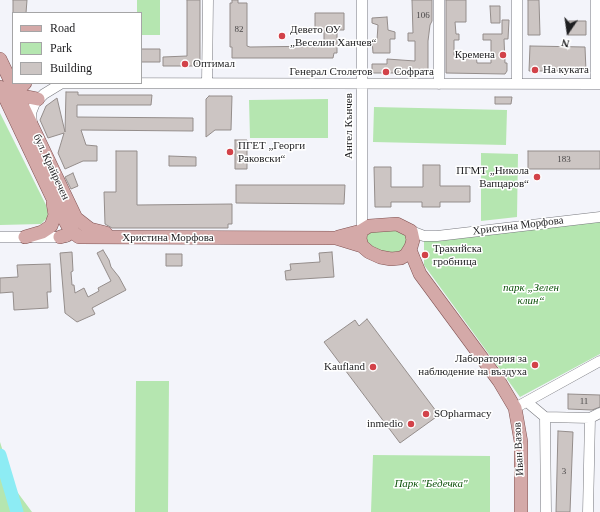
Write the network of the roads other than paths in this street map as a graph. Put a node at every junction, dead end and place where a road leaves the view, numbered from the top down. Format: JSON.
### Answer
{"nodes":[{"id":1,"x":208,"y":0,"type":"edge"},
{"id":2,"x":362,"y":0,"type":"edge"},
{"id":3,"x":439,"y":0,"type":"edge"},
{"id":4,"x":517,"y":0,"type":"edge"},
{"id":5,"x":596,"y":0,"type":"edge"},
{"id":6,"x":0,"y":59,"type":"edge"},
{"id":7,"x":12,"y":81,"type":"edge"},
{"id":8,"x":142,"y":83,"type":"edge"},
{"id":9,"x":207,"y":83,"type":"junction"},
{"id":10,"x":60,"y":84,"type":"edge"},
{"id":11,"x":362,"y":84,"type":"junction"},
{"id":12,"x":439,"y":84,"type":"junction"},
{"id":13,"x":517,"y":84,"type":"junction"},
{"id":14,"x":598,"y":84,"type":"edge"},
{"id":15,"x":14,"y":85,"type":"edge"},
{"id":16,"x":0,"y":87,"type":"edge"},
{"id":17,"x":38,"y":99,"type":"junction"},
{"id":18,"x":26,"y":128,"type":"junction"},
{"id":19,"x":52,"y":197,"type":"junction"},
{"id":20,"x":362,"y":204,"type":"junction"},
{"id":21,"x":74,"y":215,"type":"junction"},
{"id":22,"x":600,"y":217,"type":"edge"},
{"id":23,"x":380,"y":224,"type":"junction"},
{"id":24,"x":361,"y":230,"type":"junction"},
{"id":25,"x":411,"y":232,"type":"junction"},
{"id":26,"x":70,"y":235,"type":"junction"},
{"id":27,"x":437,"y":236,"type":"junction"},
{"id":28,"x":0,"y":237,"type":"edge"},
{"id":29,"x":25,"y":237,"type":"junction"},
{"id":30,"x":134,"y":238,"type":"junction"},
{"id":31,"x":336,"y":238,"type":"junction"},
{"id":32,"x":362,"y":246,"type":"junction"},
{"id":33,"x":411,"y":248,"type":"junction"},
{"id":34,"x":395,"y":259,"type":"junction"},
{"id":35,"x":420,"y":274,"type":"junction"},
{"id":36,"x":600,"y":361,"type":"edge"},
{"id":37,"x":527,"y":402,"type":"junction"},
{"id":38,"x":515,"y":408,"type":"junction"},
{"id":39,"x":600,"y":413,"type":"edge"},
{"id":40,"x":545,"y":417,"type":"junction"},
{"id":41,"x":590,"y":418,"type":"junction"},
{"id":42,"x":521,"y":512,"type":"edge"},
{"id":43,"x":546,"y":512,"type":"edge"},
{"id":44,"x":588,"y":512,"type":"edge"}],
"edges":[{"from":1,"to":9,"type":"street"},
{"from":2,"to":11,"type":"street","name":"Ангел Кънчев"},
{"from":3,"to":12,"type":"street"},
{"from":4,"to":13,"type":"street"},
{"from":5,"to":14,"type":"street"},
{"from":6,"to":7,"type":"main road"},
{"from":8,"to":9,"type":"street","name":"Генерал Столетов"},
{"from":9,"to":11,"type":"street","name":"Генерал Столетов"},
{"from":10,"to":17,"type":"street","name":"Генерал Столетов"},
{"from":11,"to":12,"type":"street","name":"Генерал Столетов"},
{"from":11,"to":20,"type":"street","name":"Ангел Кънчев"},
{"from":12,"to":13,"type":"street","name":"Генерал Столетов"},
{"from":13,"to":14,"type":"street","name":"Генерал Столетов"},
{"from":15,"to":17,"type":"main road"},
{"from":15,"to":18,"type":"main road"},
{"from":16,"to":18,"type":"main road","name":"бул. Крайречен"},
{"from":17,"to":18,"type":"street"},
{"from":18,"to":19,"type":"main road","name":"бул. Крайречен"},
{"from":18,"to":21,"type":"main road","name":"бул. Крайречен"},
{"from":19,"to":26,"type":"main road","name":"бул. Крайречен"},
{"from":19,"to":29,"type":"main road"},
{"from":20,"to":23,"type":"street"},
{"from":20,"to":24,"type":"street","name":"Ангел Кънчев"},
{"from":21,"to":26,"type":"main road"},
{"from":21,"to":30,"type":"main road","name":"бул. Крайречен"},
{"from":22,"to":27,"type":"street","name":"Христина Морфова"},
{"from":23,"to":24,"type":"main road"},
{"from":23,"to":25,"type":"main road"},
{"from":24,"to":31,"type":"main road","name":"Христина Морфова"},
{"from":24,"to":32,"type":"main road"},
{"from":25,"to":27,"type":"street","name":"Христина Морфова"},
{"from":25,"to":33,"type":"main road"},
{"from":26,"to":29,"type":"street","name":"Христина Морфова"},
{"from":26,"to":30,"type":"main road","name":"Христина Морфова"},
{"from":27,"to":33,"type":"street","name":"Христина Морфова"},
{"from":28,"to":29,"type":"street","name":"Христина Морфова"},
{"from":30,"to":31,"type":"main road","name":"Христина Морфова"},
{"from":31,"to":32,"type":"main road","name":"Христина Морфова"},
{"from":32,"to":34,"type":"main road"},
{"from":33,"to":34,"type":"main road"},
{"from":33,"to":35,"type":"main road","name":"Иван Вазов"},
{"from":34,"to":35,"type":"main road","name":"Иван Вазов"},
{"from":35,"to":38,"type":"main road","name":"Иван Вазов"},
{"from":36,"to":37,"type":"street"},
{"from":37,"to":38,"type":"street"},
{"from":37,"to":40,"type":"street"},
{"from":38,"to":42,"type":"main road","name":"Иван Вазов"},
{"from":39,"to":41,"type":"street"},
{"from":40,"to":41,"type":"street"},
{"from":40,"to":43,"type":"street"},
{"from":41,"to":44,"type":"street"}]}
